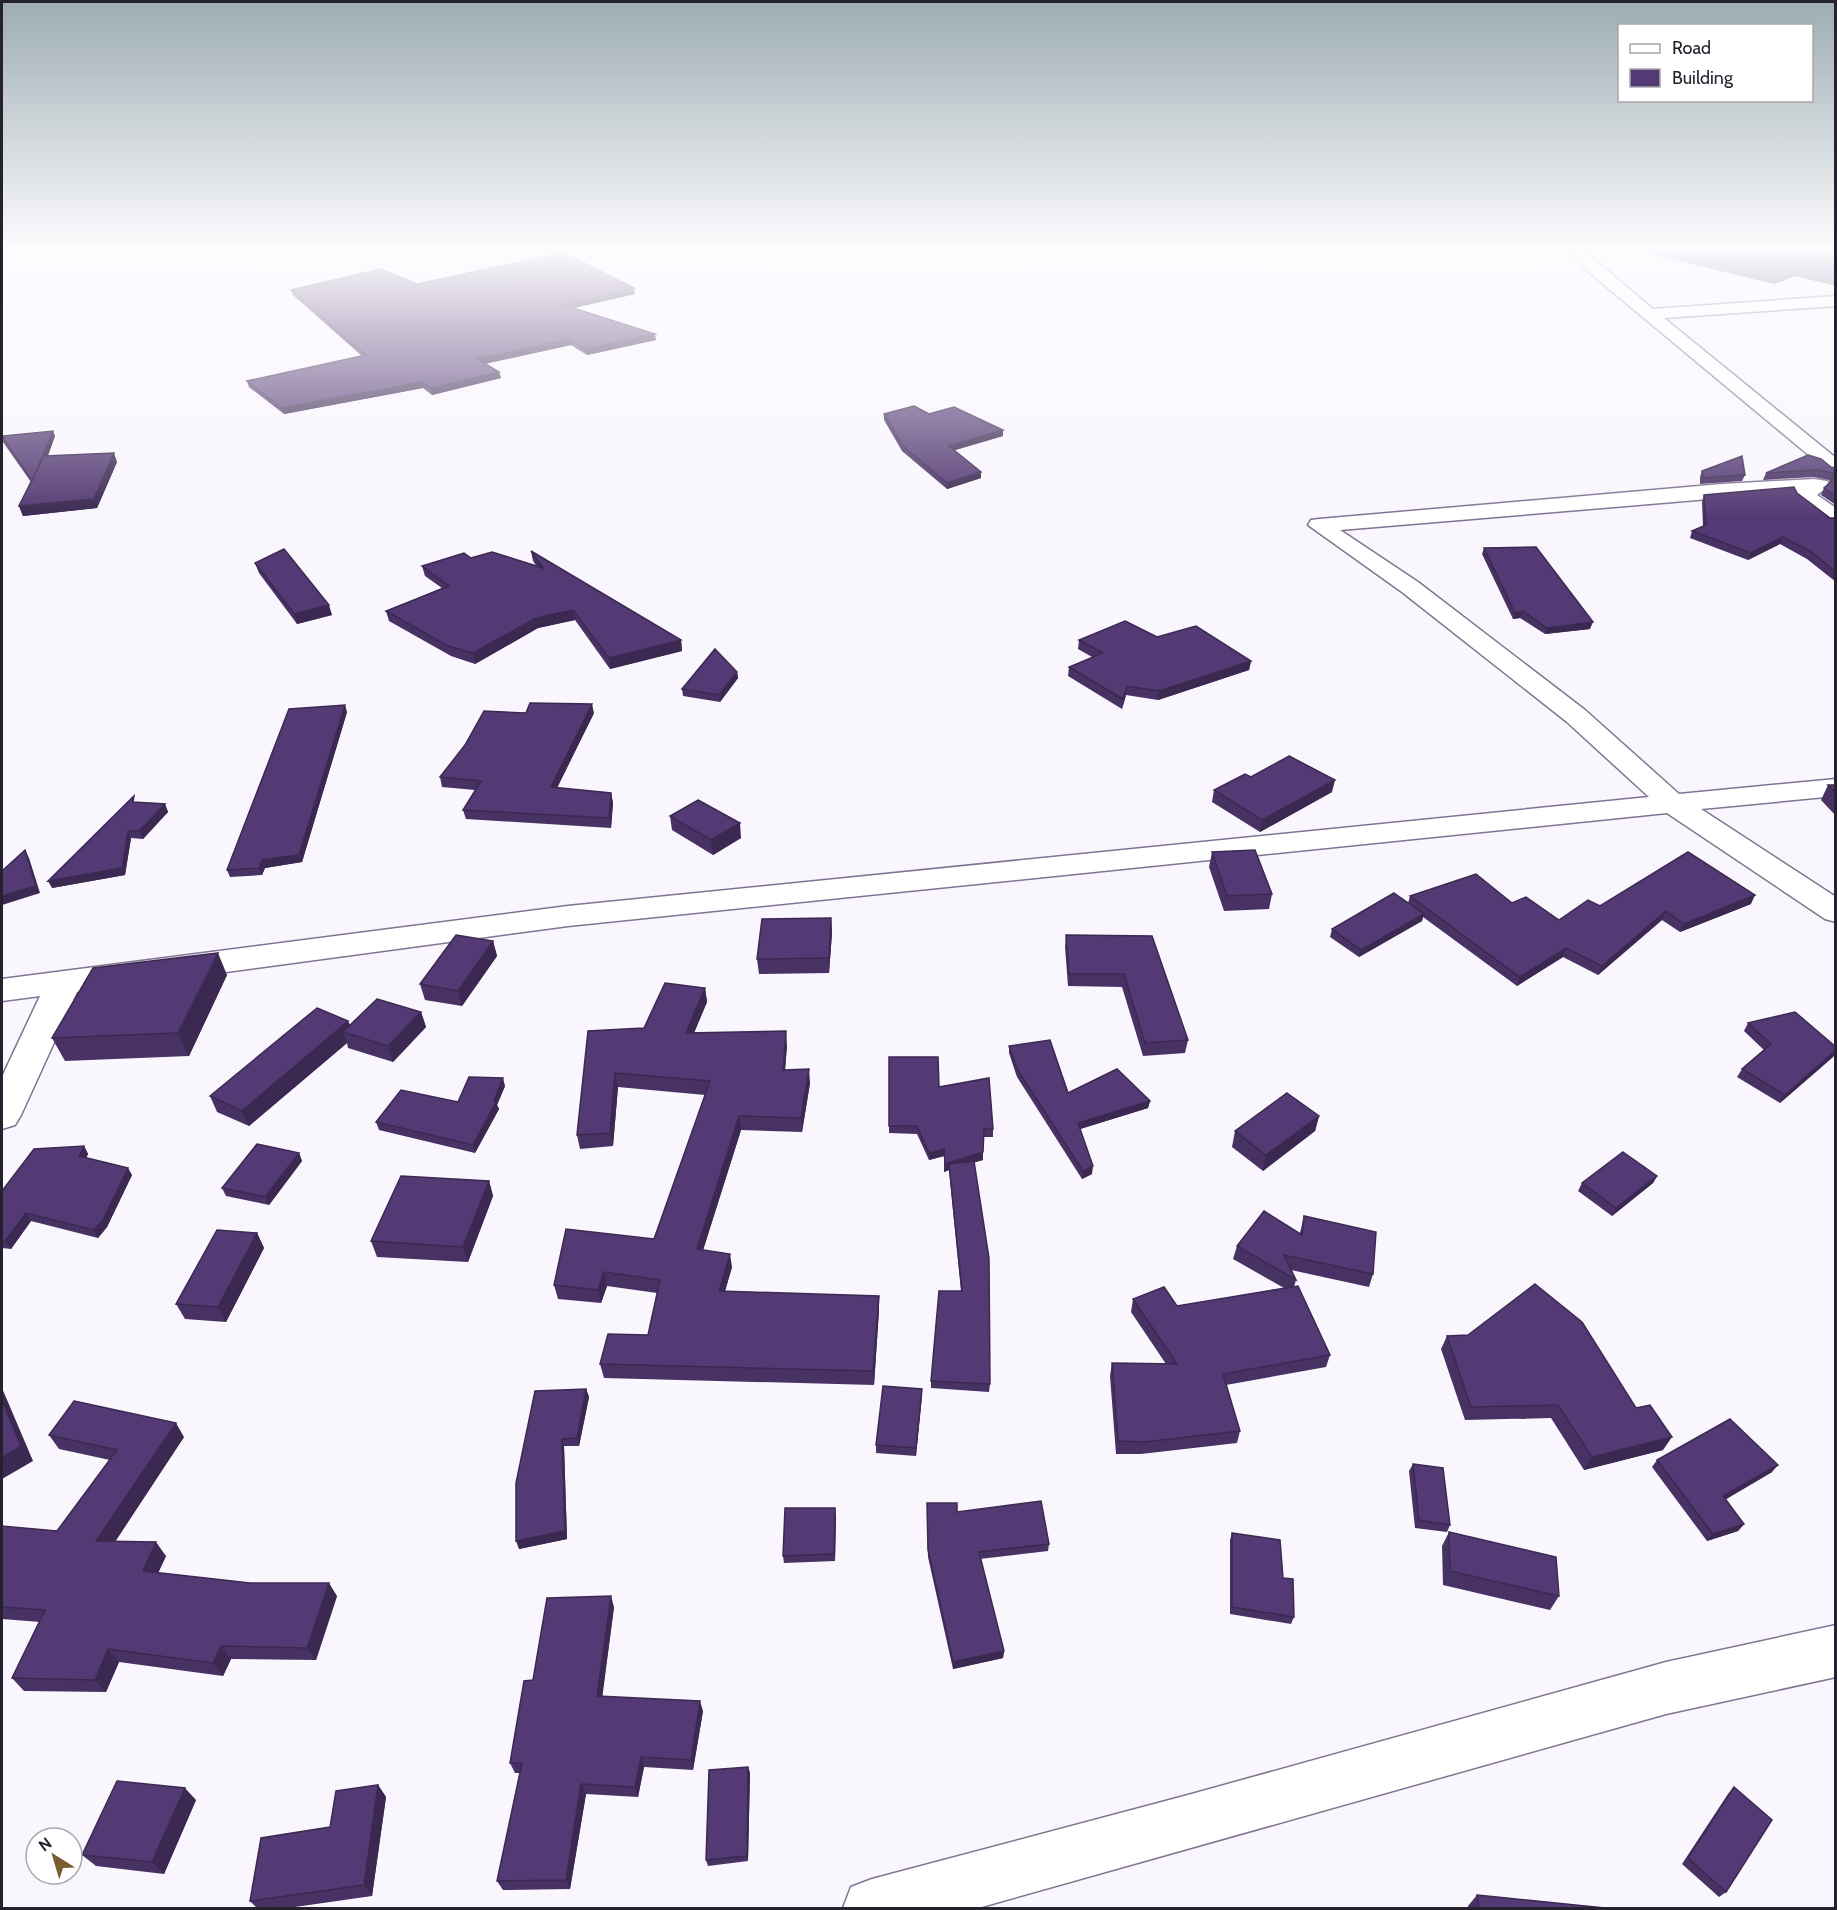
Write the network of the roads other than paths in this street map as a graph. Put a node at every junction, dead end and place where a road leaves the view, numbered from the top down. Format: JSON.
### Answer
{"nodes":[{"id":1,"x":1680,"y":339,"type":"edge"},
{"id":2,"x":1836,"y":468,"type":"edge"},
{"id":3,"x":1825,"y":484,"type":"edge"},
{"id":4,"x":1836,"y":518,"type":"edge"},
{"id":5,"x":1836,"y":787,"type":"edge"},
{"id":6,"x":1673,"y":804,"type":"junction"},
{"id":7,"x":1836,"y":912,"type":"edge"},
{"id":8,"x":64,"y":982,"type":"junction"},
{"id":9,"x":2,"y":990,"type":"edge"},
{"id":10,"x":2,"y":1115,"type":"edge"},
{"id":11,"x":1836,"y":1651,"type":"edge"},
{"id":12,"x":872,"y":1908,"type":"edge"}],
"edges":[{"from":1,"to":2,"type":"street"},
{"from":3,"to":4,"type":"street"},
{"from":3,"to":6,"type":"street"},
{"from":5,"to":6,"type":"street"},
{"from":6,"to":7,"type":"street"},
{"from":6,"to":8,"type":"street"},
{"from":8,"to":9,"type":"street"},
{"from":8,"to":10,"type":"street"},
{"from":11,"to":12,"type":"street"}]}
